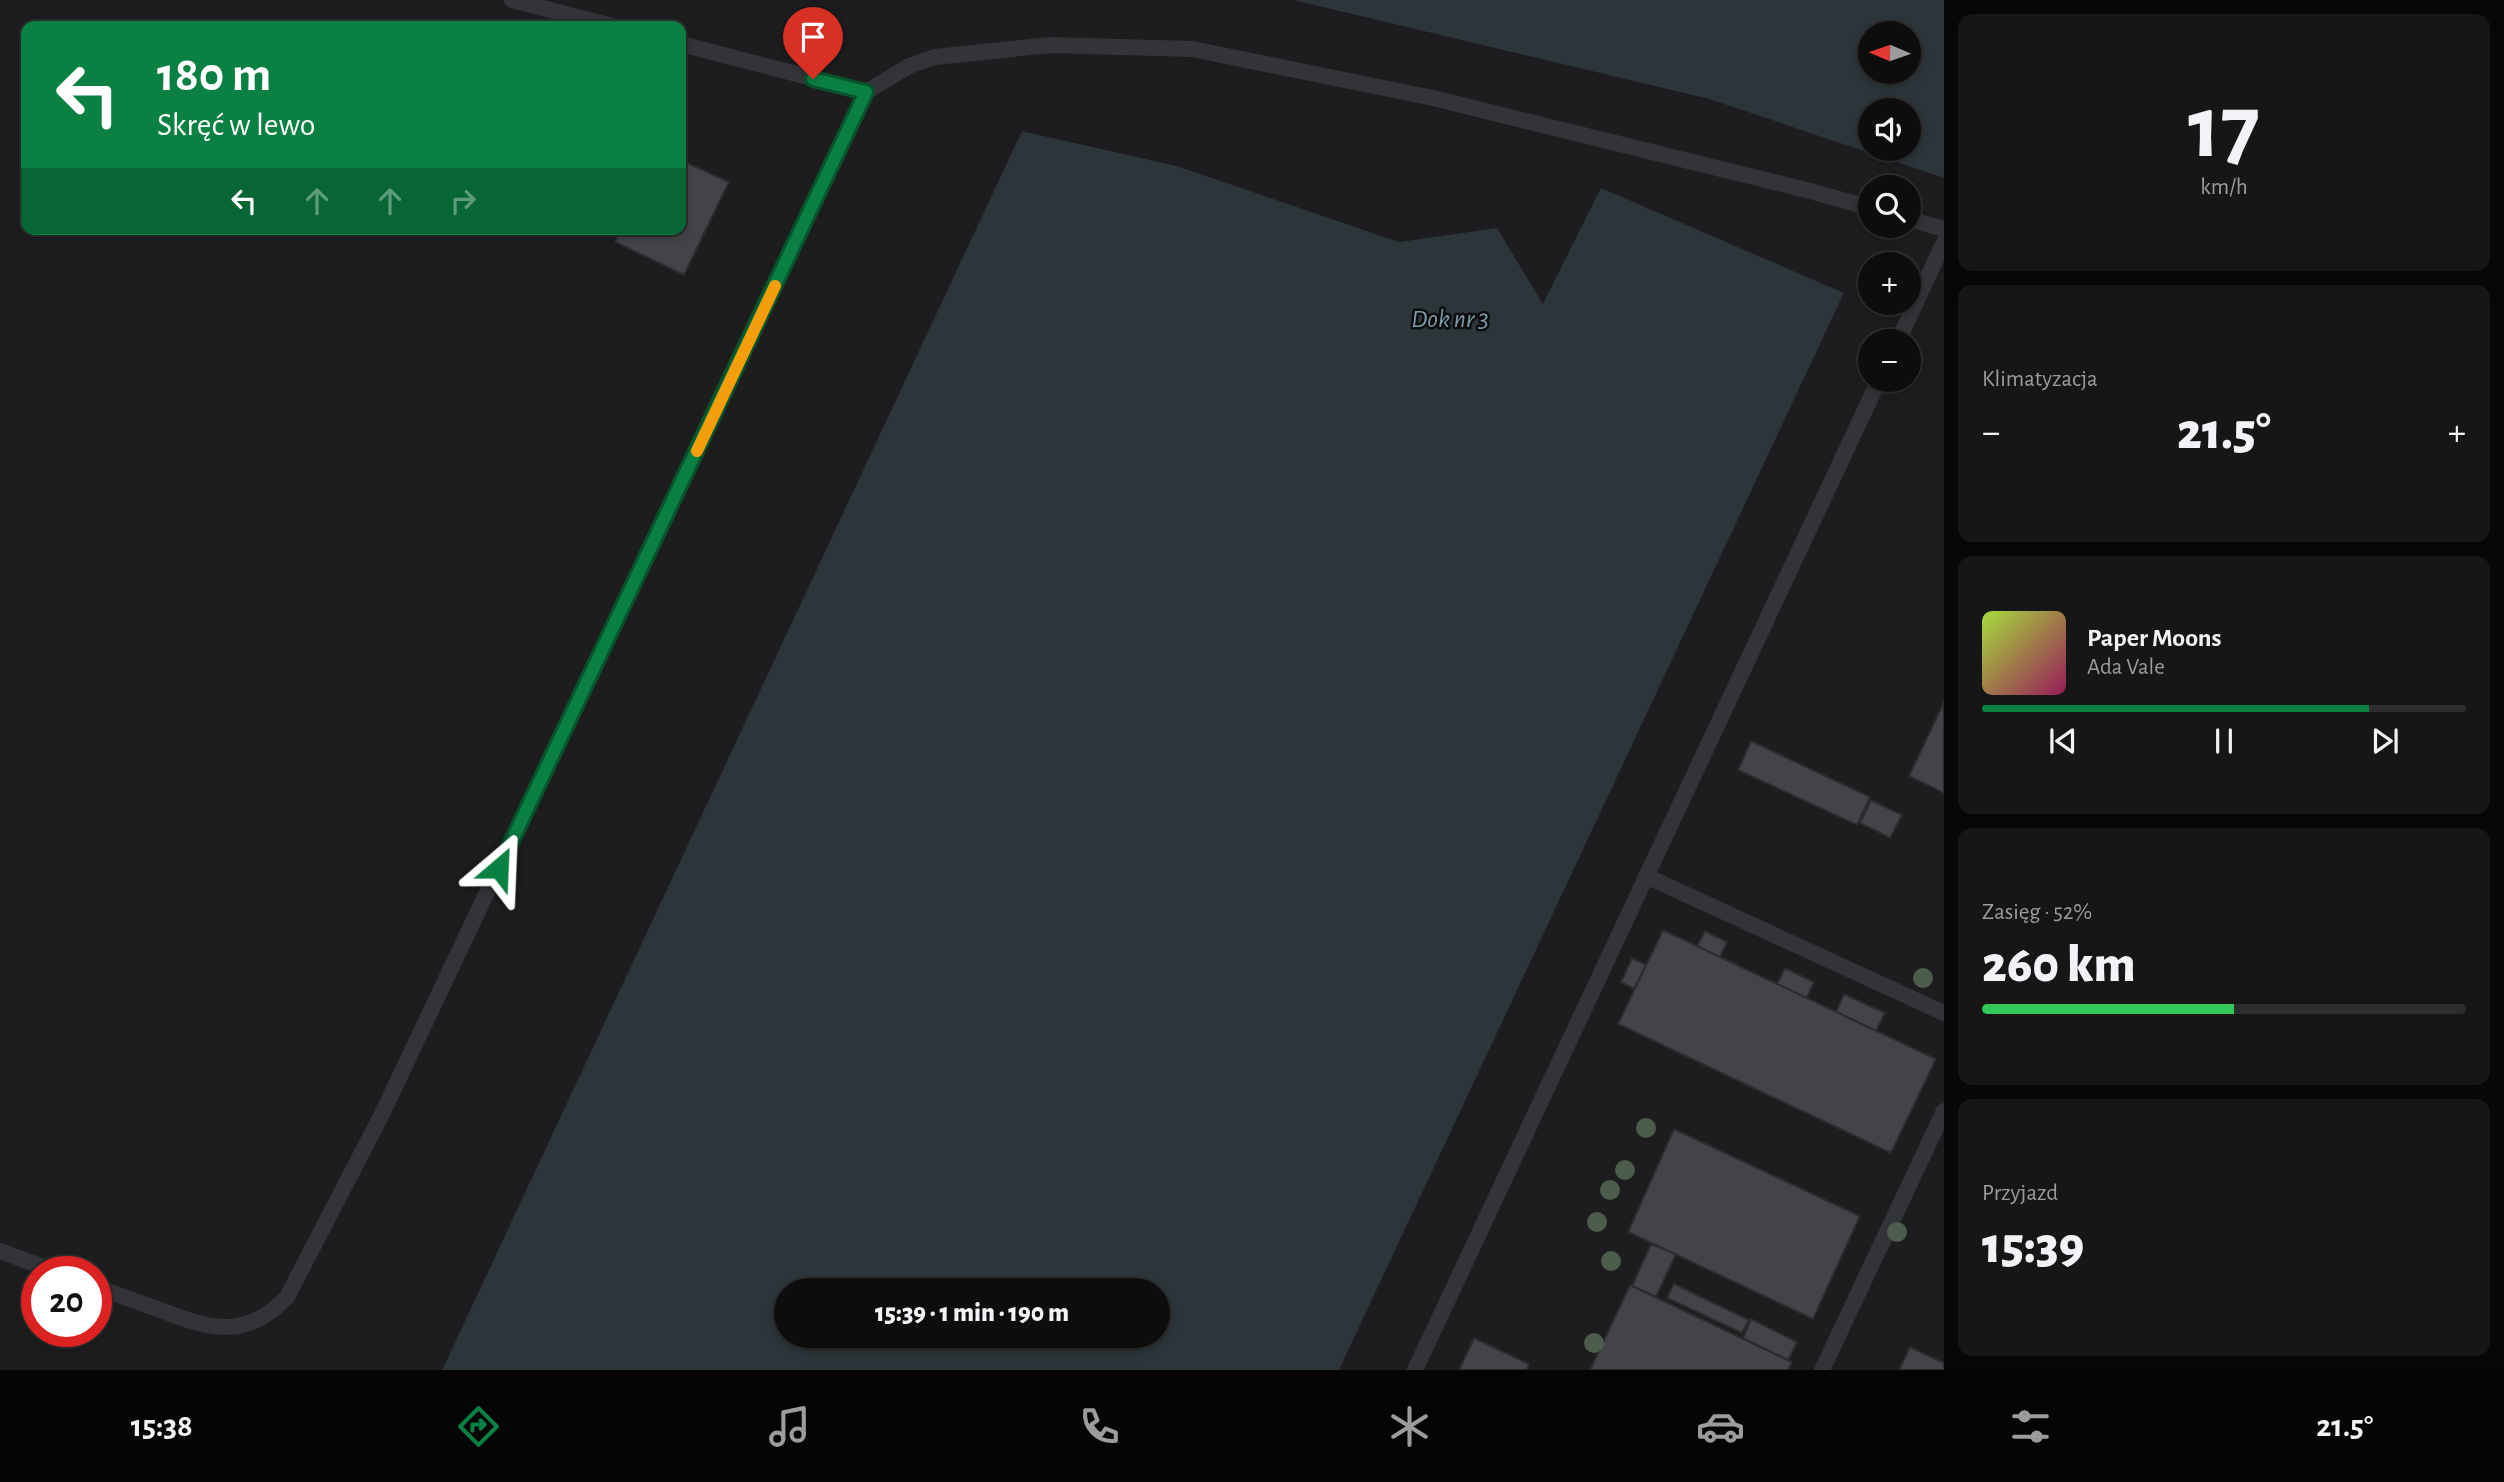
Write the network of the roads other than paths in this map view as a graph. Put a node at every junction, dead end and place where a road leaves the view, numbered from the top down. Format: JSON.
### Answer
{"nodes":[{"id":1,"x":512,"y":0,"type":"edge"},
{"id":2,"x":593,"y":21,"type":"edge"},
{"id":3,"x":686,"y":45,"type":"edge"},
{"id":4,"x":866,"y":92,"type":"junction"},
{"id":5,"x":1858,"y":204,"type":"edge"},
{"id":6,"x":1921,"y":222,"type":"edge"},
{"id":7,"x":1944,"y":229,"type":"edge"},
{"id":8,"x":1944,"y":243,"type":"edge"},
{"id":9,"x":1904,"y":329,"type":"edge"},
{"id":10,"x":1874,"y":392,"type":"edge"},
{"id":11,"x":1646,"y":876,"type":"junction"},
{"id":12,"x":1944,"y":1013,"type":"edge"},
{"id":13,"x":1944,"y":1111,"type":"edge"},
{"id":14,"x":0,"y":1251,"type":"edge"},
{"id":15,"x":21,"y":1259,"type":"edge"},
{"id":16,"x":112,"y":1293,"type":"edge"},
{"id":17,"x":1415,"y":1370,"type":"edge"},
{"id":18,"x":1822,"y":1370,"type":"edge"}],
"edges":[{"from":1,"to":2,"type":"lane"},
{"from":3,"to":4,"type":"lane"},
{"from":4,"to":5,"type":"lane"},
{"from":4,"to":16,"type":"lane"},
{"from":6,"to":7,"type":"lane"},
{"from":8,"to":9,"type":"lane"},
{"from":10,"to":11,"type":"lane"},
{"from":11,"to":12,"type":"lane"},
{"from":11,"to":17,"type":"lane"},
{"from":13,"to":18,"type":"lane"},
{"from":14,"to":15,"type":"lane"}]}
